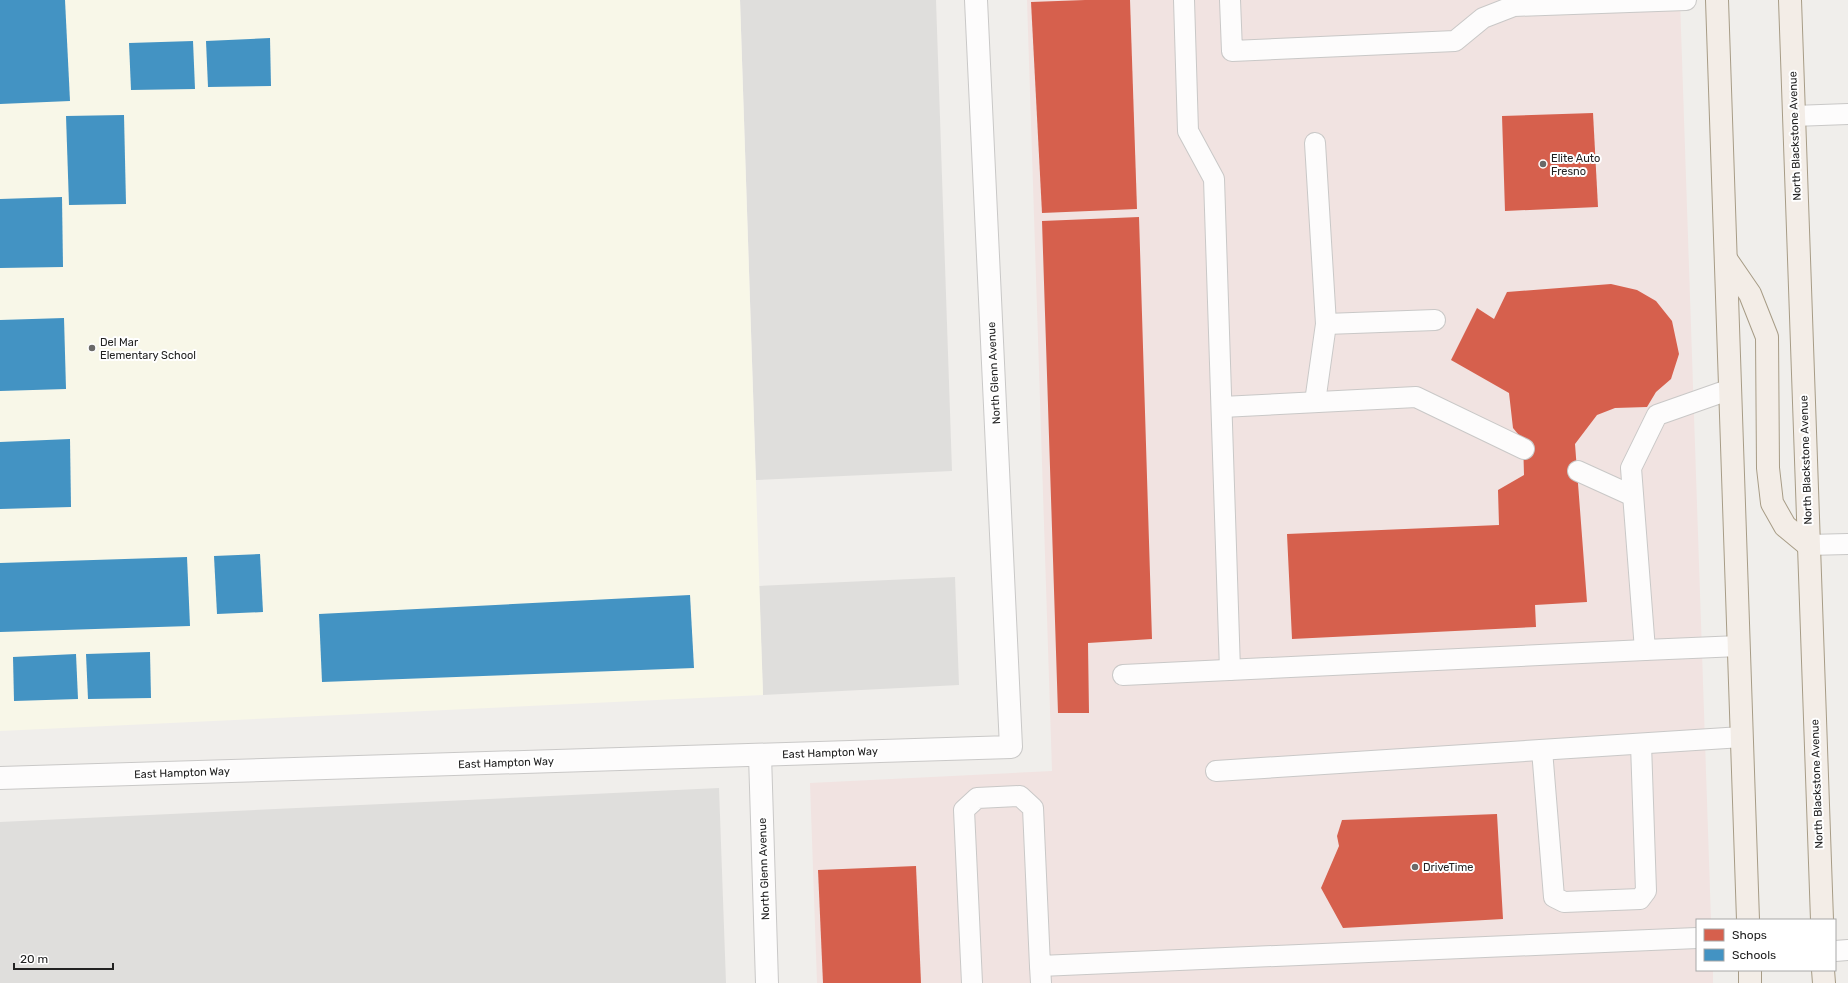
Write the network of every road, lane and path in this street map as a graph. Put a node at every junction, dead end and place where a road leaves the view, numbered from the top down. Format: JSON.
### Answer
{"nodes":[{"id":1,"x":976,"y":0,"type":"edge"},
{"id":2,"x":1184,"y":0,"type":"edge"},
{"id":3,"x":1230,"y":0,"type":"edge"},
{"id":4,"x":1686,"y":0,"type":"edge"},
{"id":5,"x":1717,"y":0,"type":"edge"},
{"id":6,"x":1790,"y":0,"type":"edge"},
{"id":7,"x":1608,"y":1,"type":"edge"},
{"id":8,"x":1848,"y":114,"type":"edge"},
{"id":9,"x":1794,"y":116,"type":"junction"},
{"id":10,"x":1315,"y":143,"type":"dead end"},
{"id":11,"x":1726,"y":259,"type":"junction"},
{"id":12,"x":1435,"y":320,"type":"dead end"},
{"id":13,"x":1326,"y":324,"type":"junction"},
{"id":14,"x":1731,"y":389,"type":"junction"},
{"id":15,"x":1315,"y":402,"type":"junction"},
{"id":16,"x":1222,"y":407,"type":"junction"},
{"id":17,"x":1524,"y":449,"type":"dead end"},
{"id":18,"x":1578,"y":470,"type":"dead end"},
{"id":19,"x":1633,"y":496,"type":"junction"},
{"id":20,"x":1848,"y":544,"type":"edge"},
{"id":21,"x":1808,"y":545,"type":"junction"},
{"id":22,"x":1739,"y":646,"type":"junction"},
{"id":23,"x":1645,"y":650,"type":"junction"},
{"id":24,"x":1230,"y":670,"type":"junction"},
{"id":25,"x":1123,"y":675,"type":"dead end"},
{"id":26,"x":1742,"y":736,"type":"junction"},
{"id":27,"x":1641,"y":744,"type":"junction"},
{"id":28,"x":1011,"y":747,"type":"joint"},
{"id":29,"x":1542,"y":750,"type":"junction"},
{"id":30,"x":760,"y":755,"type":"junction"},
{"id":31,"x":1216,"y":771,"type":"dead end"},
{"id":32,"x":0,"y":778,"type":"edge"},
{"id":33,"x":1748,"y":919,"type":"edge"},
{"id":34,"x":1822,"y":919,"type":"edge"},
{"id":35,"x":1696,"y":938,"type":"edge"},
{"id":36,"x":1836,"y":950,"type":"edge"},
{"id":37,"x":1848,"y":950,"type":"edge"},
{"id":38,"x":1750,"y":971,"type":"edge"},
{"id":39,"x":1823,"y":971,"type":"edge"},
{"id":40,"x":1040,"y":974,"type":"edge"},
{"id":41,"x":767,"y":983,"type":"edge"},
{"id":42,"x":972,"y":983,"type":"edge"},
{"id":43,"x":1750,"y":983,"type":"edge"},
{"id":44,"x":1824,"y":983,"type":"edge"}],
"edges":[{"from":1,"to":28,"type":"street","name":"North Glenn Avenue"},
{"from":2,"to":16,"type":"lane"},
{"from":3,"to":7,"type":"lane"},
{"from":4,"to":7,"type":"lane"},
{"from":5,"to":11,"type":"main road"},
{"from":6,"to":9,"type":"main road","name":"North Blackstone Avenue"},
{"from":8,"to":9,"type":"lane"},
{"from":9,"to":21,"type":"main road","name":"North Blackstone Avenue"},
{"from":10,"to":13,"type":"lane"},
{"from":11,"to":14,"type":"main road"},
{"from":11,"to":21,"type":"main road"},
{"from":12,"to":13,"type":"lane"},
{"from":13,"to":15,"type":"lane"},
{"from":14,"to":19,"type":"lane"},
{"from":14,"to":22,"type":"main road"},
{"from":15,"to":16,"type":"lane"},
{"from":15,"to":17,"type":"lane"},
{"from":16,"to":24,"type":"lane"},
{"from":18,"to":19,"type":"lane"},
{"from":19,"to":23,"type":"lane"},
{"from":20,"to":21,"type":"lane"},
{"from":21,"to":34,"type":"main road","name":"North Blackstone Avenue"},
{"from":22,"to":23,"type":"lane"},
{"from":22,"to":26,"type":"main road"},
{"from":23,"to":24,"type":"lane"},
{"from":24,"to":25,"type":"lane"},
{"from":26,"to":27,"type":"lane"},
{"from":26,"to":33,"type":"main road"},
{"from":27,"to":29,"type":"lane"},
{"from":27,"to":29,"type":"lane"},
{"from":28,"to":30,"type":"street","name":"East Hampton Way"},
{"from":29,"to":31,"type":"lane"},
{"from":30,"to":32,"type":"street","name":"East Hampton Way"},
{"from":30,"to":41,"type":"street","name":"North Glenn Avenue"},
{"from":35,"to":40,"type":"lane"},
{"from":36,"to":37,"type":"lane"},
{"from":38,"to":43,"type":"main road"},
{"from":39,"to":44,"type":"main road"},
{"from":40,"to":42,"type":"lane"}]}
